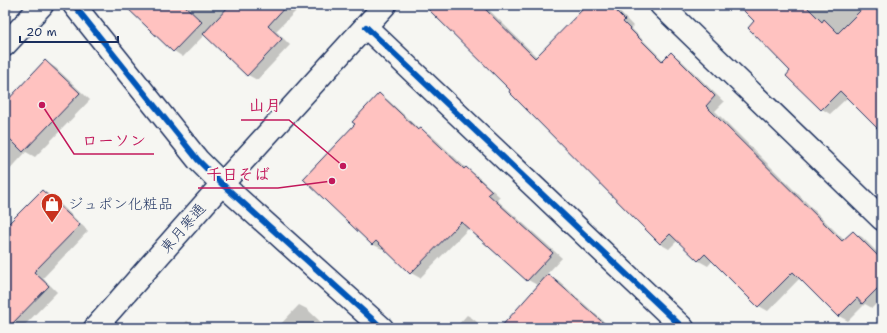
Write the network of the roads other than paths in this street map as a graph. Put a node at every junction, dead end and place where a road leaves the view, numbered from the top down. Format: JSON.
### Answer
{"nodes":[{"id":1,"x":42,"y":5,"type":"edge"},
{"id":2,"x":385,"y":5,"type":"edge"},
{"id":3,"x":661,"y":5,"type":"edge"},
{"id":4,"x":78,"y":6,"type":"edge"},
{"id":5,"x":366,"y":27,"type":"junction"},
{"id":6,"x":5,"y":46,"type":"edge"},
{"id":7,"x":222,"y":184,"type":"junction"},
{"id":8,"x":882,"y":219,"type":"edge"},
{"id":9,"x":95,"y":328,"type":"edge"},
{"id":10,"x":382,"y":328,"type":"edge"},
{"id":11,"x":683,"y":328,"type":"edge"}],
"edges":[{"from":1,"to":6,"type":"street"},
{"from":2,"to":5,"type":"street","name":"東月寒通"},
{"from":3,"to":8,"type":"street"},
{"from":4,"to":7,"type":"street"},
{"from":5,"to":7,"type":"street","name":"東月寒通"},
{"from":5,"to":11,"type":"street"},
{"from":7,"to":9,"type":"street","name":"東月寒通"},
{"from":7,"to":10,"type":"street"}]}
